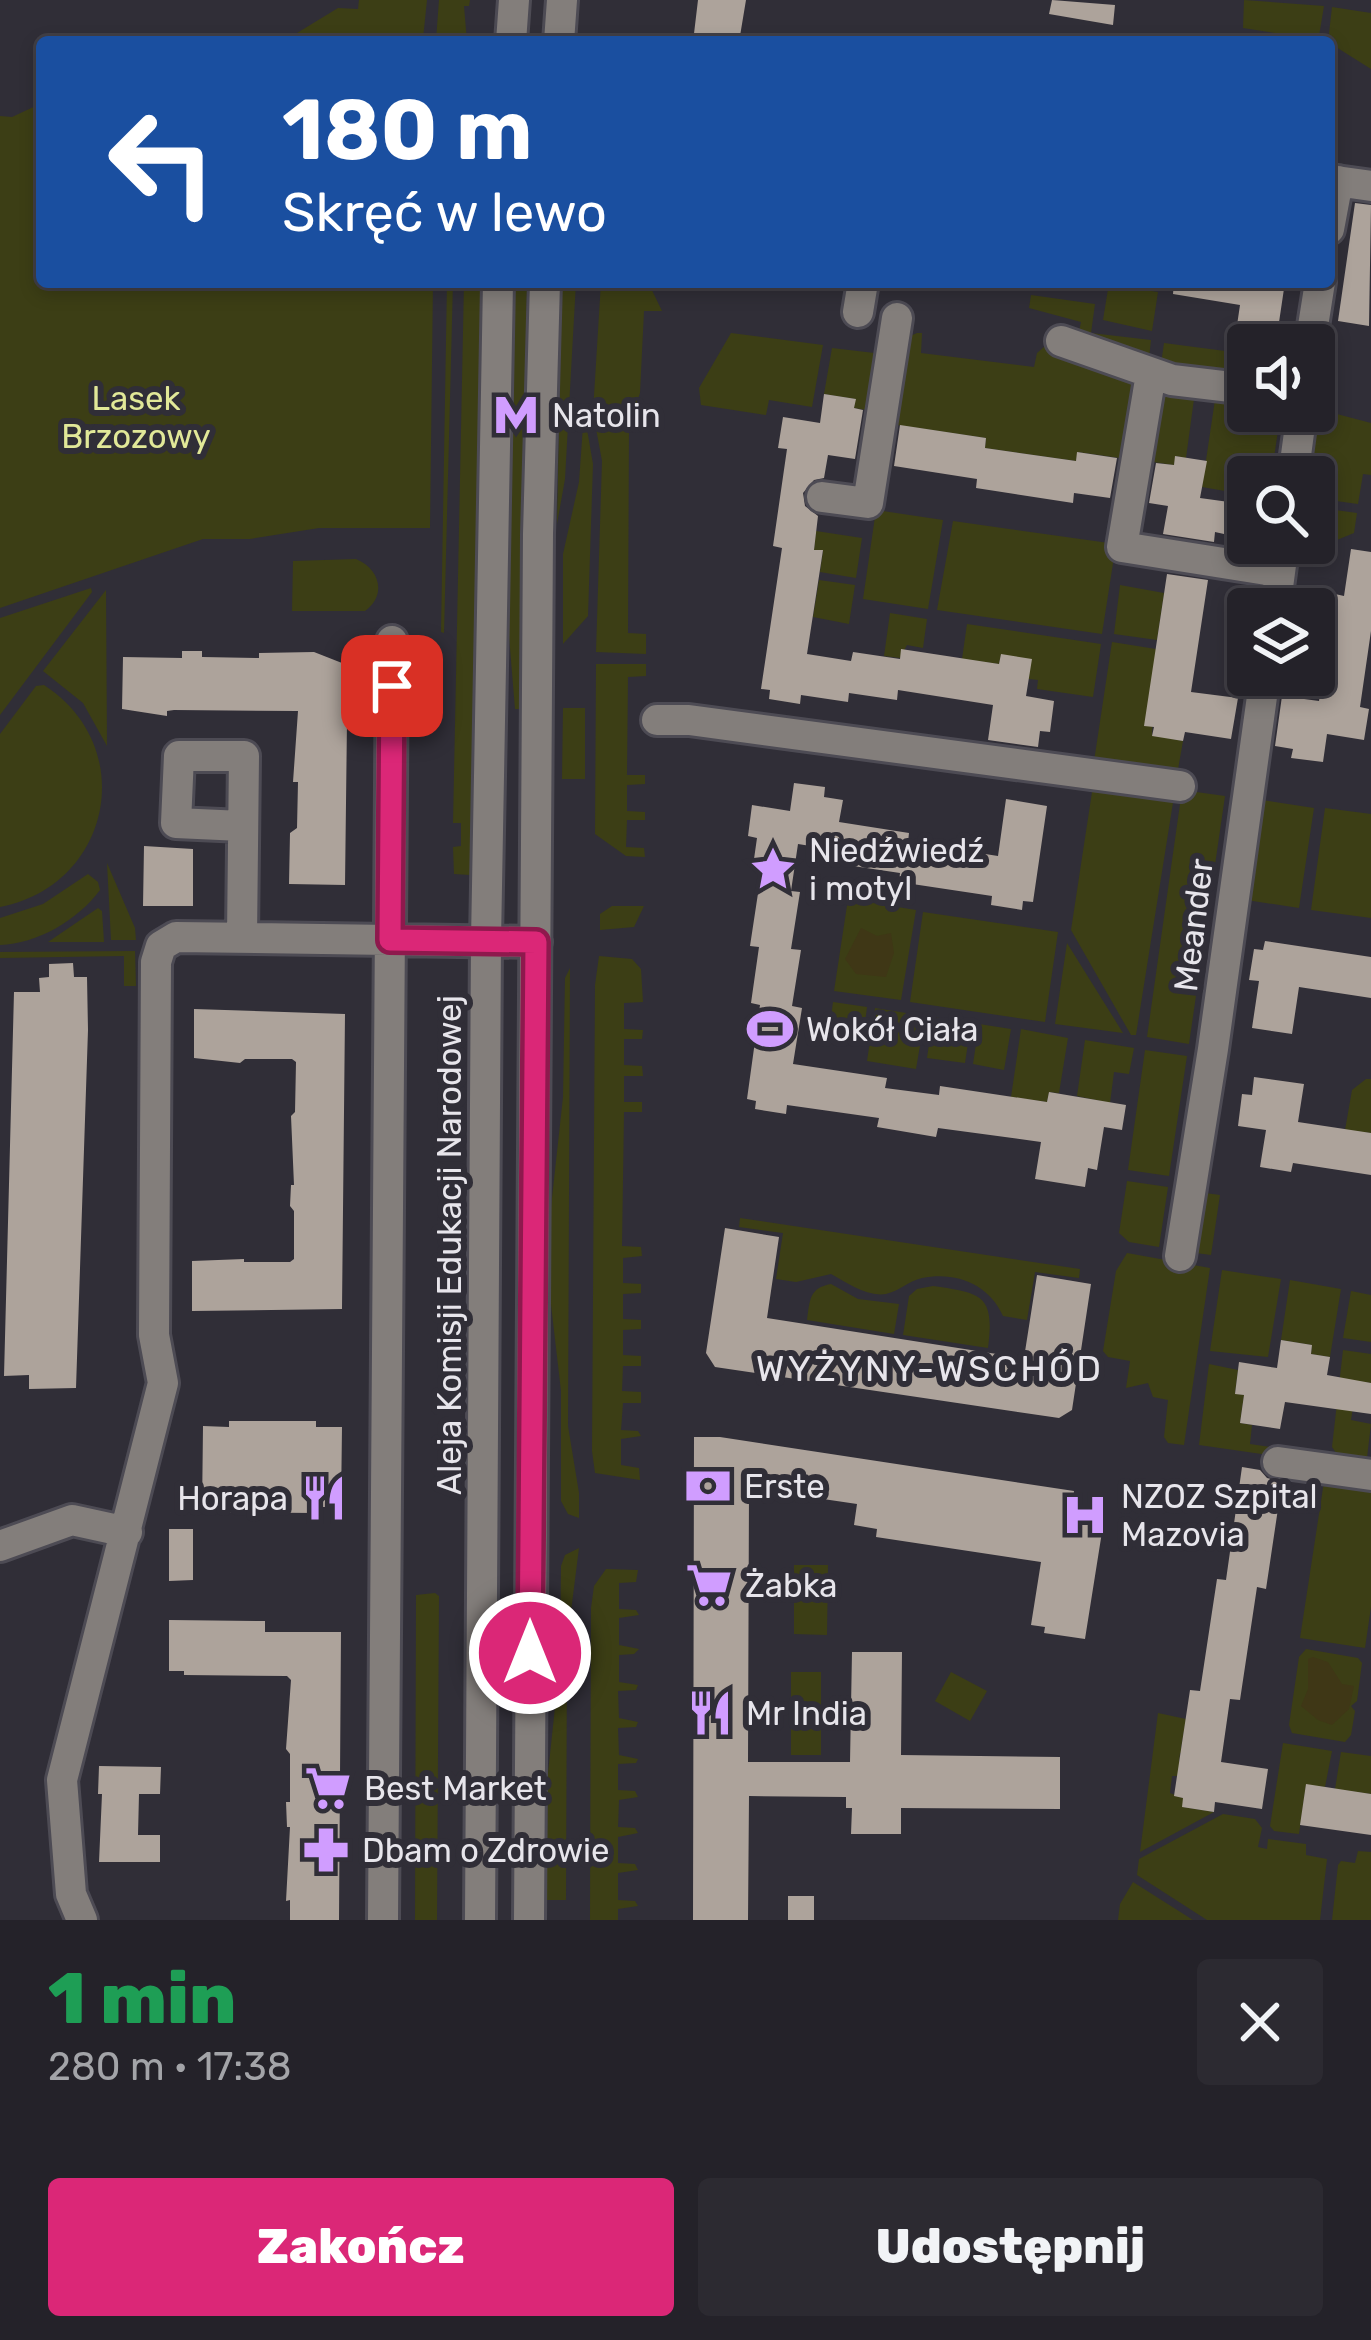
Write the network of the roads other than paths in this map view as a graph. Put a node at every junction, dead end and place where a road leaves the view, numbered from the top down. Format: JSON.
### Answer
{"nodes":[{"id":1,"x":514,"y":0,"type":"edge"},
{"id":2,"x":562,"y":0,"type":"edge"},
{"id":3,"x":511,"y":36,"type":"edge"},
{"id":4,"x":559,"y":36,"type":"edge"},
{"id":5,"x":1335,"y":181,"type":"edge"},
{"id":6,"x":1371,"y":186,"type":"edge"},
{"id":7,"x":498,"y":288,"type":"edge"},
{"id":8,"x":545,"y":288,"type":"edge"},
{"id":9,"x":1319,"y":288,"type":"edge"},
{"id":10,"x":897,"y":319,"type":"dead end"},
{"id":11,"x":1313,"y":324,"type":"edge"},
{"id":12,"x":1061,"y":341,"type":"dead end"},
{"id":13,"x":1151,"y":374,"type":"junction"},
{"id":14,"x":1227,"y":386,"type":"edge"},
{"id":15,"x":822,"y":497,"type":"dead end"},
{"id":16,"x":1278,"y":588,"type":"edge"},
{"id":17,"x":392,"y":640,"type":"dead end"},
{"id":18,"x":1262,"y":696,"type":"edge"},
{"id":19,"x":657,"y":720,"type":"dead end"},
{"id":20,"x":1180,"y":786,"type":"dead end"},
{"id":21,"x":242,"y":826,"type":"dead end"},
{"id":22,"x":242,"y":938,"type":"junction"},
{"id":23,"x":390,"y":940,"type":"junction"},
{"id":24,"x":486,"y":941,"type":"junction"},
{"id":25,"x":536,"y":942,"type":"junction"},
{"id":26,"x":1180,"y":1256,"type":"dead end"},
{"id":27,"x":1278,"y":1462,"type":"dead end"},
{"id":28,"x":1371,"y":1475,"type":"edge"},
{"id":29,"x":127,"y":1532,"type":"junction"},
{"id":30,"x":0,"y":1546,"type":"edge"},
{"id":31,"x":82,"y":1920,"type":"edge"},
{"id":32,"x":382,"y":1920,"type":"edge"},
{"id":33,"x":480,"y":1920,"type":"edge"},
{"id":34,"x":529,"y":1920,"type":"edge"}],
"edges":[{"from":1,"to":3,"type":"street"},
{"from":2,"to":4,"type":"street"},
{"from":5,"to":6,"type":"street"},
{"from":7,"to":24,"type":"street","name":"Aleja Komisji Edukacji Narodowej"},
{"from":8,"to":25,"type":"street"},
{"from":9,"to":11,"type":"street"},
{"from":10,"to":15,"type":"street"},
{"from":12,"to":13,"type":"street"},
{"from":13,"to":14,"type":"street"},
{"from":13,"to":16,"type":"street"},
{"from":17,"to":23,"type":"street"},
{"from":18,"to":26,"type":"street","name":"Meander"},
{"from":19,"to":20,"type":"street"},
{"from":21,"to":22,"type":"street"},
{"from":22,"to":23,"type":"street"},
{"from":22,"to":29,"type":"street"},
{"from":23,"to":24,"type":"street"},
{"from":23,"to":32,"type":"street"},
{"from":24,"to":25,"type":"street"},
{"from":24,"to":33,"type":"street","name":"Aleja Komisji Edukacji Narodowej"},
{"from":25,"to":34,"type":"street"},
{"from":27,"to":28,"type":"street"},
{"from":29,"to":30,"type":"street"},
{"from":29,"to":31,"type":"street"}]}
